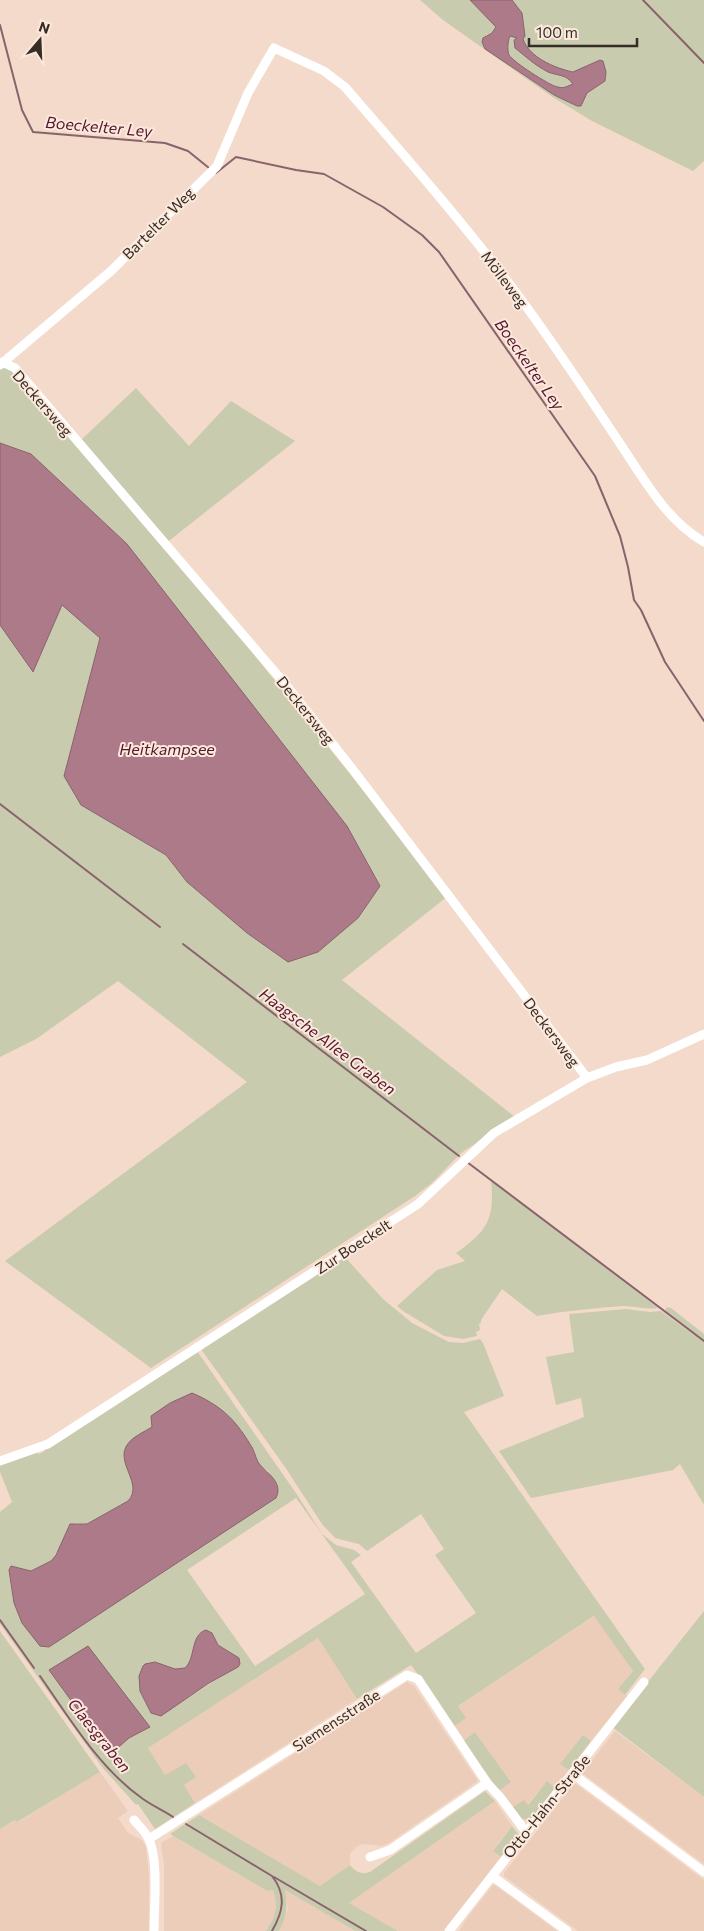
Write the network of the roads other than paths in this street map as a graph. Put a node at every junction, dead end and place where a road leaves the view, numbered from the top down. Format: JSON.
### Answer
{"nodes":[{"id":1,"x":274,"y":48,"type":"joint"},
{"id":2,"x":1,"y":364,"type":"edge"},
{"id":3,"x":704,"y":542,"type":"edge"},
{"id":4,"x":704,"y":1034,"type":"edge"},
{"id":5,"x":587,"y":1078,"type":"junction"},
{"id":6,"x":0,"y":1461,"type":"edge"},
{"id":7,"x":644,"y":1682,"type":"dead end"},
{"id":8,"x":573,"y":1774,"type":"junction"},
{"id":9,"x":487,"y":1783,"type":"junction"},
{"id":10,"x":134,"y":1820,"type":"dead end"},
{"id":11,"x":526,"y":1832,"type":"junction"},
{"id":12,"x":149,"y":1839,"type":"junction"},
{"id":13,"x":370,"y":1857,"type":"dead end"},
{"id":14,"x":704,"y":1872,"type":"edge"},
{"id":15,"x":492,"y":1876,"type":"junction"},
{"id":16,"x":154,"y":1931,"type":"edge"},
{"id":17,"x":449,"y":1931,"type":"edge"},
{"id":18,"x":567,"y":1931,"type":"edge"}],
"edges":[{"from":1,"to":2,"type":"street","name":"Bartelter Weg"},
{"from":1,"to":3,"type":"street","name":"Mölleweg"},
{"from":2,"to":5,"type":"street","name":"Deckersweg"},
{"from":4,"to":5,"type":"street","name":"Zur Boeckelt"},
{"from":5,"to":6,"type":"street","name":"Zur Boeckelt"},
{"from":7,"to":8,"type":"street","name":"Otto-Hahn-Straße"},
{"from":8,"to":11,"type":"street","name":"Otto-Hahn-Straße"},
{"from":8,"to":14,"type":"street"},
{"from":9,"to":11,"type":"street","name":"Siemensstraße"},
{"from":9,"to":12,"type":"street","name":"Siemensstraße"},
{"from":9,"to":13,"type":"street"},
{"from":10,"to":12,"type":"street"},
{"from":11,"to":15,"type":"street","name":"Otto-Hahn-Straße"},
{"from":12,"to":16,"type":"street"},
{"from":15,"to":17,"type":"street","name":"Otto-Hahn-Straße"},
{"from":15,"to":18,"type":"street"}]}
